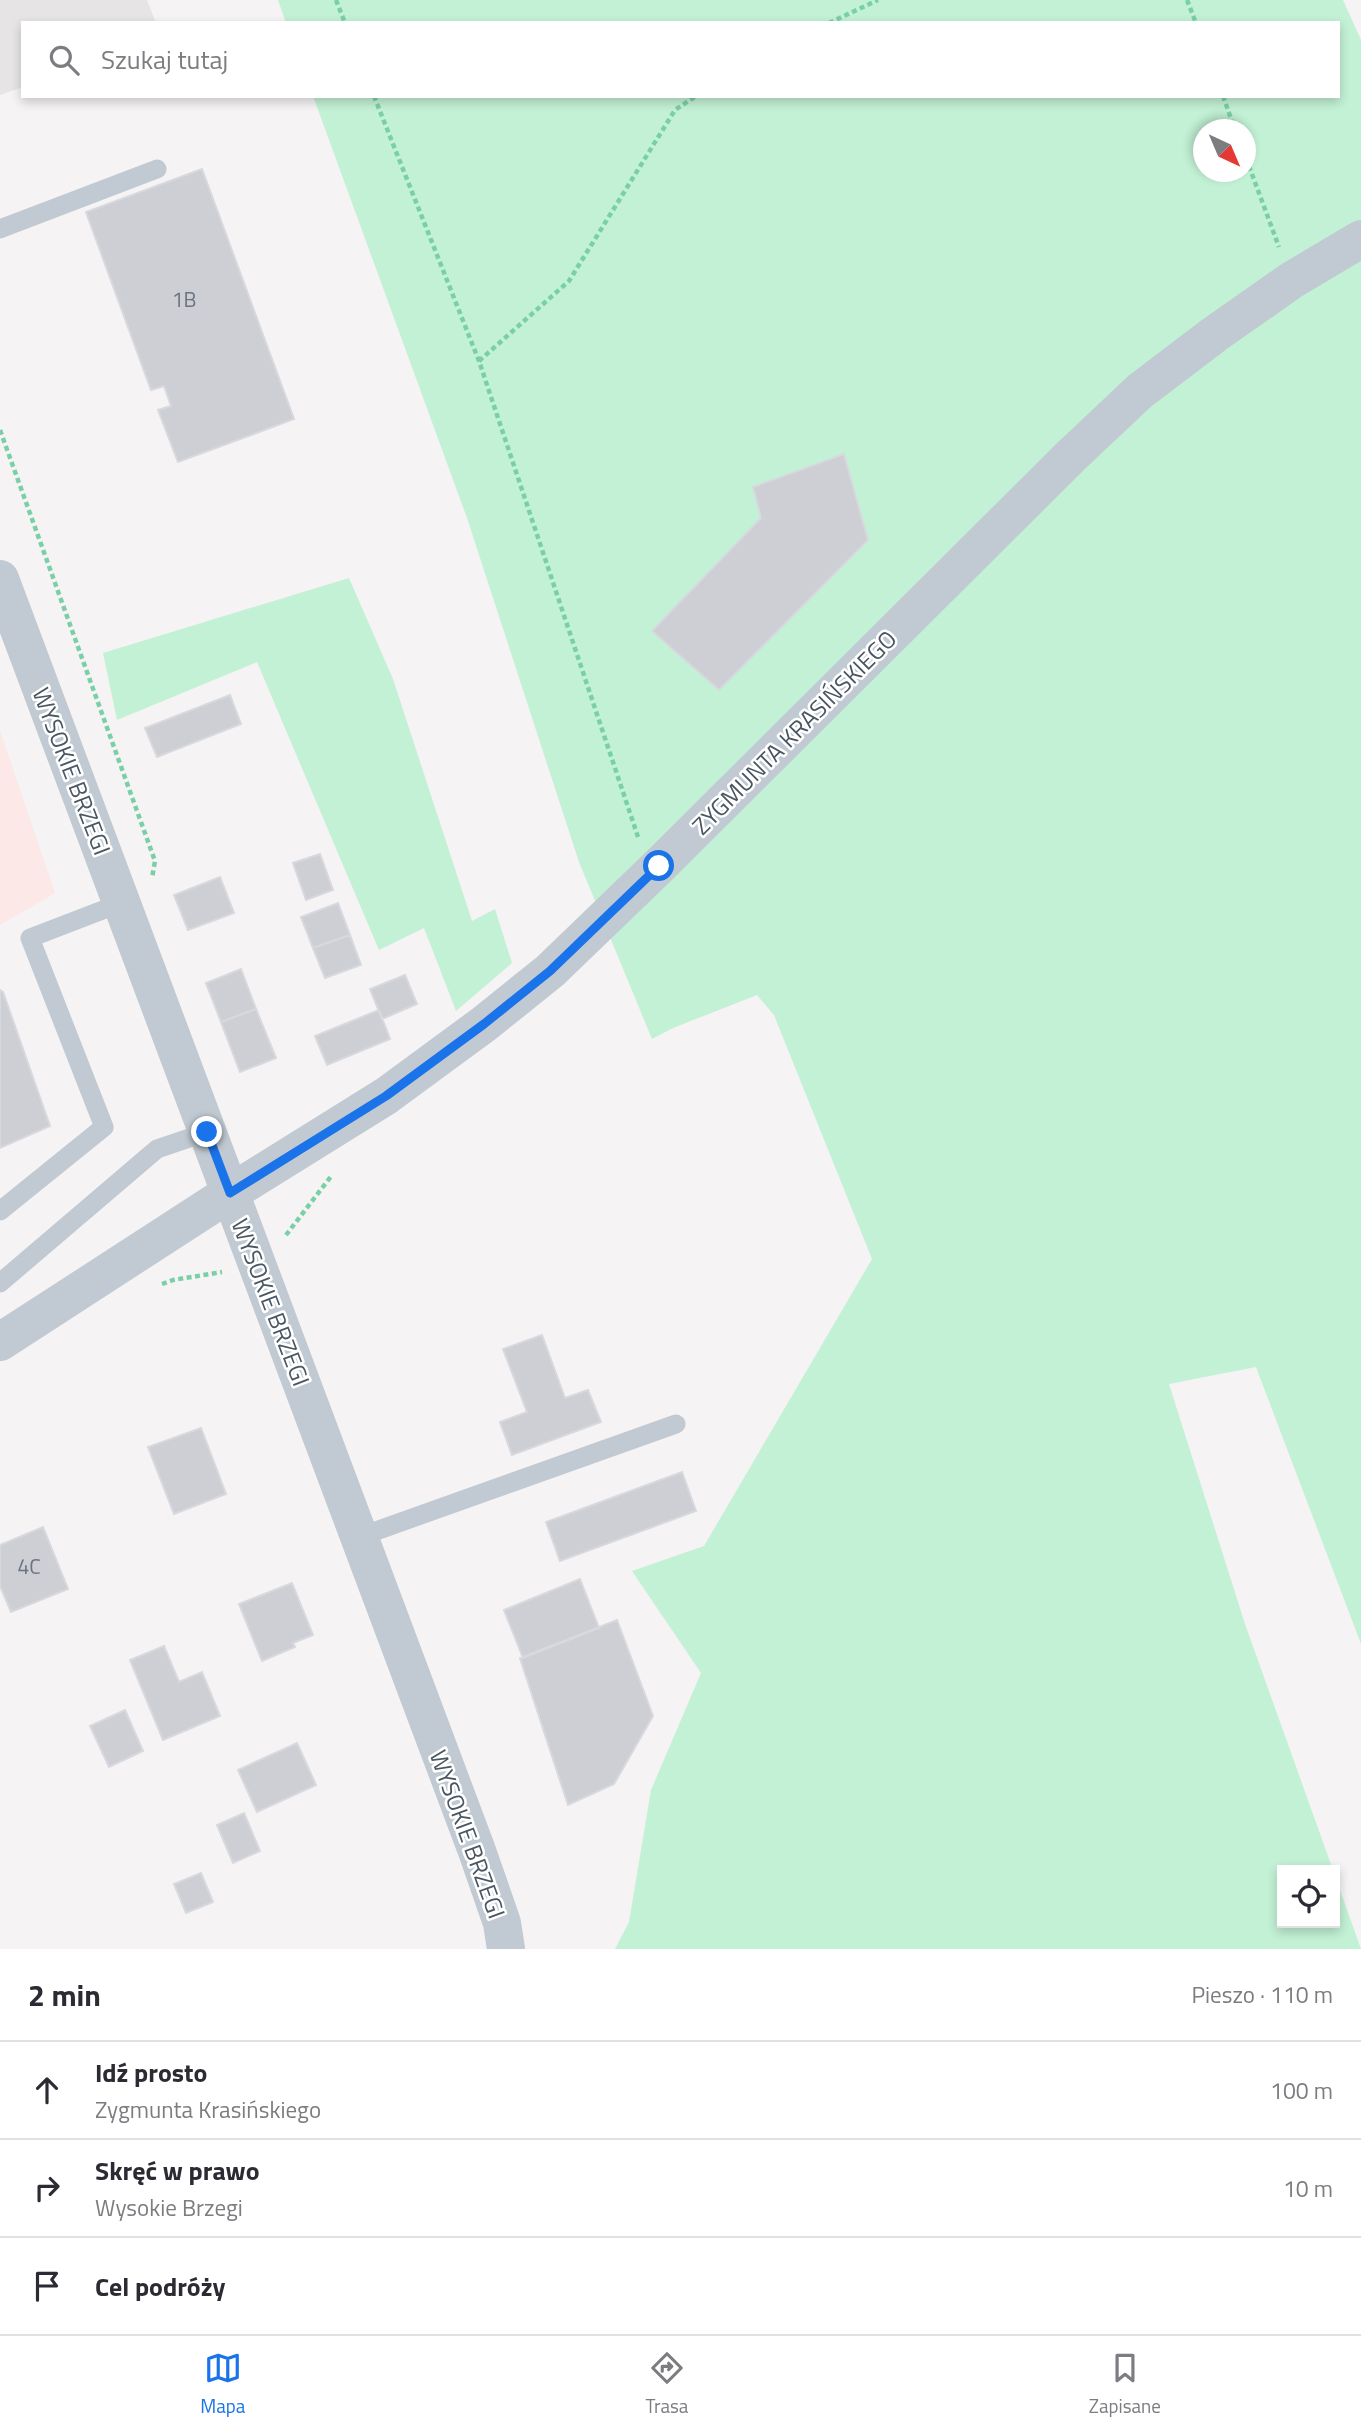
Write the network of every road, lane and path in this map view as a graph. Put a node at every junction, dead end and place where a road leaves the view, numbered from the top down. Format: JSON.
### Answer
{"nodes":[{"id":1,"x":336,"y":0,"type":"edge"},
{"id":2,"x":877,"y":0,"type":"edge"},
{"id":3,"x":1187,"y":0,"type":"edge"},
{"id":4,"x":869,"y":2,"type":"edge"},
{"id":5,"x":344,"y":21,"type":"edge"},
{"id":6,"x":833,"y":21,"type":"edge"},
{"id":7,"x":1195,"y":21,"type":"edge"},
{"id":8,"x":375,"y":98,"type":"edge"},
{"id":9,"x":693,"y":98,"type":"edge"},
{"id":10,"x":1224,"y":98,"type":"edge"},
{"id":11,"x":1231,"y":119,"type":"edge"},
{"id":12,"x":157,"y":169,"type":"dead end"},
{"id":13,"x":1254,"y":182,"type":"edge"},
{"id":14,"x":0,"y":229,"type":"edge"},
{"id":15,"x":1361,"y":239,"type":"edge"},
{"id":16,"x":1292,"y":280,"type":"junction"},
{"id":17,"x":479,"y":361,"type":"junction"},
{"id":18,"x":0,"y":430,"type":"edge"},
{"id":19,"x":0,"y":579,"type":"edge"},
{"id":20,"x":659,"y":866,"type":"junction"},
{"id":21,"x":126,"y":916,"type":"junction"},
{"id":22,"x":207,"y":1132,"type":"junction"},
{"id":23,"x":230,"y":1193,"type":"junction"},
{"id":24,"x":0,"y":1211,"type":"edge"},
{"id":25,"x":259,"y":1271,"type":"junction"},
{"id":26,"x":0,"y":1283,"type":"edge"},
{"id":27,"x":161,"y":1285,"type":"dead end"},
{"id":28,"x":0,"y":1342,"type":"edge"},
{"id":29,"x":676,"y":1424,"type":"dead end"},
{"id":30,"x":359,"y":1538,"type":"junction"},
{"id":31,"x":506,"y":1949,"type":"edge"}],
"edges":[{"from":1,"to":5,"type":"path"},
{"from":2,"to":4,"type":"path"},
{"from":3,"to":7,"type":"path"},
{"from":4,"to":6,"type":"path"},
{"from":8,"to":17,"type":"path"},
{"from":9,"to":17,"type":"path"},
{"from":10,"to":11,"type":"path"},
{"from":12,"to":14,"type":"lane"},
{"from":13,"to":16,"type":"path"},
{"from":15,"to":16,"type":"street","name":"ZYGMUNTA KRASIŃSKIEGO"},
{"from":16,"to":20,"type":"street","name":"ZYGMUNTA KRASIŃSKIEGO"},
{"from":17,"to":20,"type":"path"},
{"from":18,"to":21,"type":"path"},
{"from":19,"to":21,"type":"street","name":"WYSOKIE BRZEGI"},
{"from":20,"to":23,"type":"street","name":"ZYGMUNTA KRASIŃSKIEGO"},
{"from":21,"to":22,"type":"street","name":"WYSOKIE BRZEGI"},
{"from":21,"to":24,"type":"lane"},
{"from":22,"to":23,"type":"street","name":"WYSOKIE BRZEGI"},
{"from":22,"to":26,"type":"lane"},
{"from":23,"to":25,"type":"street","name":"WYSOKIE BRZEGI"},
{"from":23,"to":28,"type":"street","name":"ZYGMUNTA KRASIŃSKIEGO"},
{"from":25,"to":27,"type":"path"},
{"from":25,"to":30,"type":"street","name":"WYSOKIE BRZEGI"},
{"from":29,"to":30,"type":"lane"},
{"from":30,"to":31,"type":"street","name":"WYSOKIE BRZEGI"}]}
